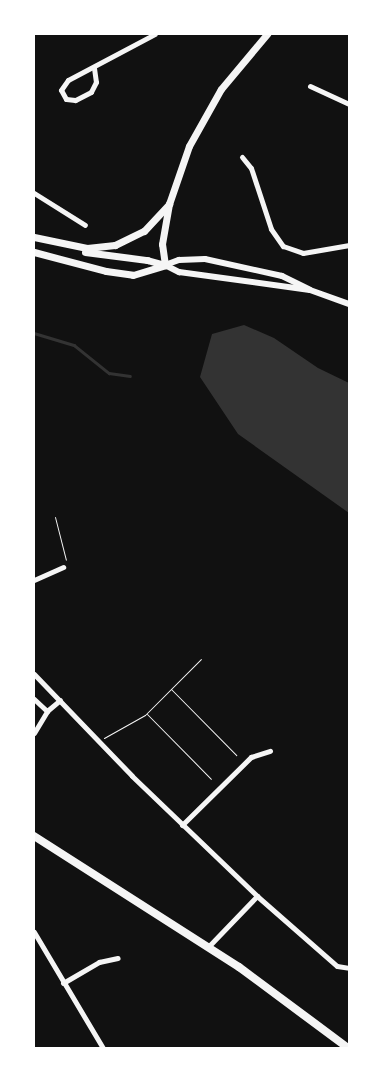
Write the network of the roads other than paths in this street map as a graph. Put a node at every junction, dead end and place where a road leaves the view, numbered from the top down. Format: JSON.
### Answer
{"nodes":[{"id":1,"x":155,"y":34,"type":"edge"},
{"id":2,"x":266,"y":34,"type":"edge"},
{"id":3,"x":94,"y":68,"type":"junction"},
{"id":4,"x":310,"y":86,"type":"dead end"},
{"id":5,"x":349,"y":104,"type":"edge"},
{"id":6,"x":242,"y":157,"type":"dead end"},
{"id":7,"x":34,"y":192,"type":"edge"},
{"id":8,"x":169,"y":204,"type":"junction"},
{"id":9,"x":85,"y":225,"type":"dead end"},
{"id":10,"x":34,"y":237,"type":"edge"},
{"id":11,"x":34,"y":242,"type":"edge"},
{"id":12,"x":349,"y":245,"type":"edge"},
{"id":13,"x":34,"y":252,"type":"edge"},
{"id":14,"x":165,"y":265,"type":"junction"},
{"id":15,"x":310,"y":290,"type":"junction"},
{"id":16,"x":349,"y":304,"type":"edge"},
{"id":17,"x":63,"y":568,"type":"road end"},
{"id":18,"x":34,"y":580,"type":"edge"},
{"id":19,"x":34,"y":674,"type":"edge"},
{"id":20,"x":34,"y":699,"type":"edge"},
{"id":21,"x":60,"y":700,"type":"junction"},
{"id":22,"x":47,"y":711,"type":"junction"},
{"id":23,"x":34,"y":733,"type":"edge"},
{"id":24,"x":270,"y":751,"type":"dead end"},
{"id":25,"x":182,"y":825,"type":"junction"},
{"id":26,"x":34,"y":836,"type":"edge"},
{"id":27,"x":257,"y":896,"type":"junction"},
{"id":28,"x":34,"y":932,"type":"edge"},
{"id":29,"x":208,"y":947,"type":"junction"},
{"id":30,"x":118,"y":958,"type":"dead end"},
{"id":31,"x":349,"y":968,"type":"edge"},
{"id":32,"x":63,"y":982,"type":"junction"},
{"id":33,"x":103,"y":1048,"type":"edge"},
{"id":34,"x":348,"y":1048,"type":"edge"}],
"edges":[{"from":1,"to":3,"type":"street"},
{"from":2,"to":8,"type":"main road"},
{"from":3,"to":3,"type":"street"},
{"from":4,"to":5,"type":"street"},
{"from":6,"to":12,"type":"street"},
{"from":7,"to":9,"type":"street"},
{"from":8,"to":10,"type":"main road"},
{"from":8,"to":14,"type":"main road"},
{"from":11,"to":14,"type":"main road"},
{"from":13,"to":14,"type":"main road"},
{"from":14,"to":15,"type":"street"},
{"from":14,"to":15,"type":"street"},
{"from":15,"to":16,"type":"street"},
{"from":17,"to":18,"type":"street"},
{"from":19,"to":21,"type":"street"},
{"from":20,"to":22,"type":"street"},
{"from":21,"to":22,"type":"street"},
{"from":21,"to":25,"type":"street"},
{"from":22,"to":23,"type":"street"},
{"from":24,"to":25,"type":"street"},
{"from":25,"to":27,"type":"street"},
{"from":26,"to":29,"type":"main road"},
{"from":27,"to":29,"type":"street"},
{"from":27,"to":31,"type":"street"},
{"from":28,"to":32,"type":"street"},
{"from":29,"to":34,"type":"main road"},
{"from":30,"to":32,"type":"street"},
{"from":32,"to":33,"type":"street"}]}
